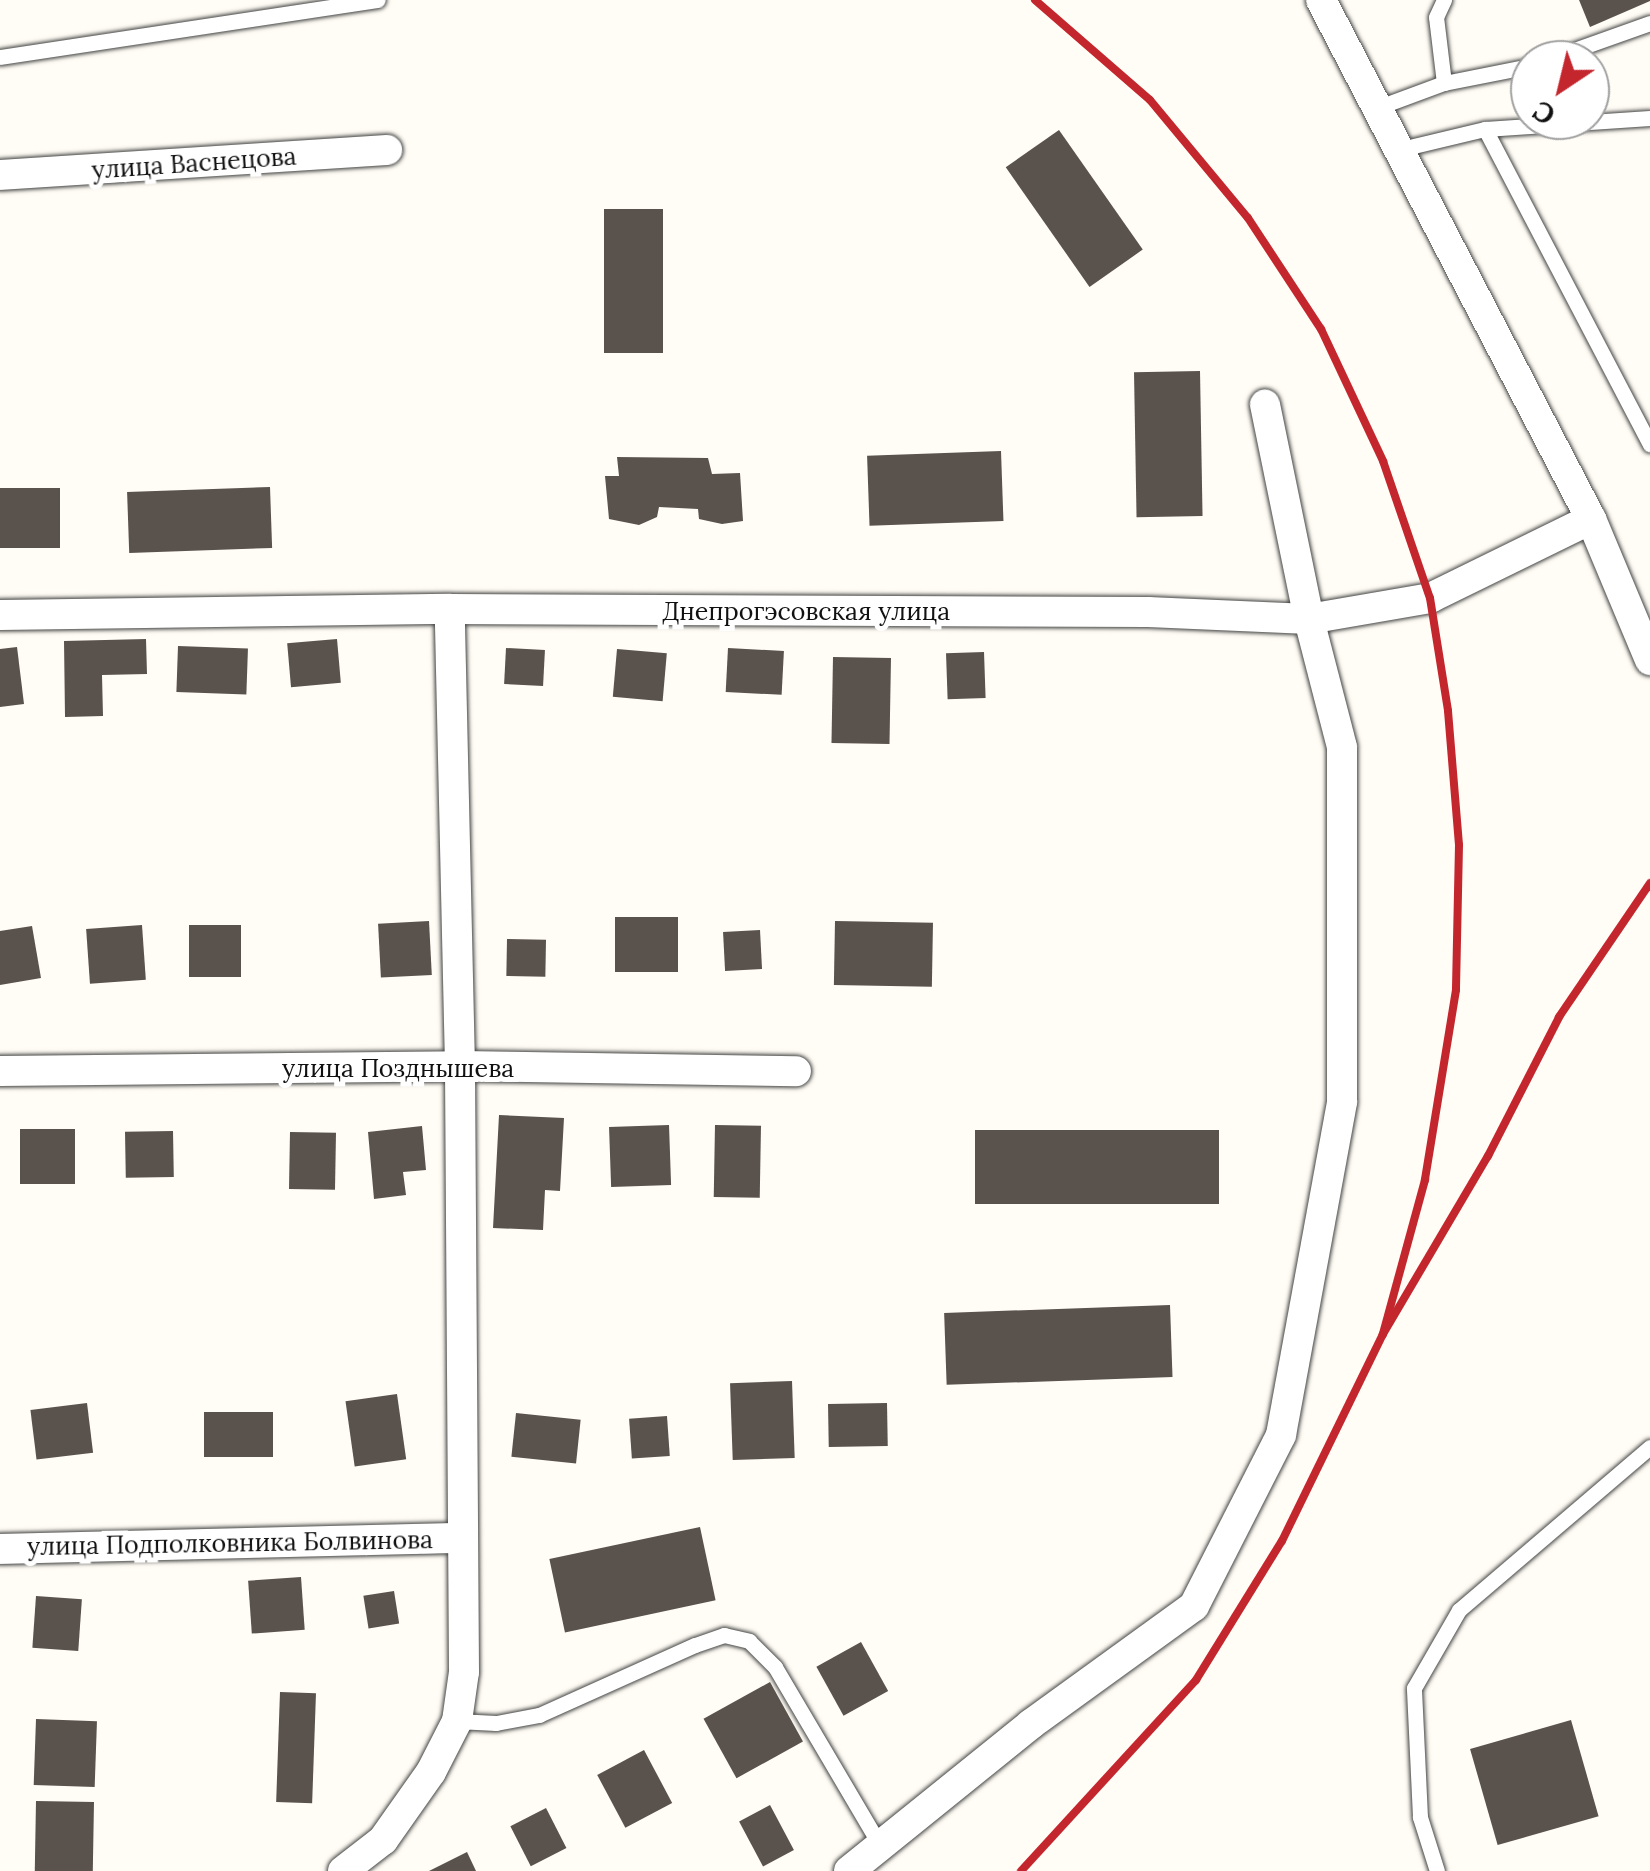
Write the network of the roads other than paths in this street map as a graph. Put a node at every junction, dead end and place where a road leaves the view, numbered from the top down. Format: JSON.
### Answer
{"nodes":[{"id":1,"x":378,"y":0,"type":"edge"},
{"id":2,"x":1321,"y":0,"type":"edge"},
{"id":3,"x":1444,"y":0,"type":"edge"},
{"id":4,"x":1650,"y":23,"type":"edge"},
{"id":5,"x":1602,"y":40,"type":"edge"},
{"id":6,"x":0,"y":57,"type":"edge"},
{"id":7,"x":1510,"y":70,"type":"edge"},
{"id":8,"x":1444,"y":83,"type":"junction"},
{"id":9,"x":1379,"y":107,"type":"junction"},
{"id":10,"x":1650,"y":119,"type":"edge"},
{"id":11,"x":1485,"y":129,"type":"junction"},
{"id":12,"x":1401,"y":149,"type":"junction"},
{"id":13,"x":387,"y":150,"type":"dead end"},
{"id":14,"x":0,"y":175,"type":"edge"},
{"id":15,"x":1266,"y":404,"type":"dead end"},
{"id":16,"x":1650,"y":446,"type":"edge"},
{"id":17,"x":1591,"y":519,"type":"junction"},
{"id":18,"x":450,"y":610,"type":"junction"},
{"id":19,"x":0,"y":614,"type":"edge"},
{"id":20,"x":1309,"y":619,"type":"junction"},
{"id":21,"x":1650,"y":660,"type":"edge"},
{"id":22,"x":460,"y":1066,"type":"junction"},
{"id":23,"x":0,"y":1070,"type":"edge"},
{"id":24,"x":796,"y":1070,"type":"dead end"},
{"id":25,"x":1650,"y":1447,"type":"edge"},
{"id":26,"x":460,"y":1538,"type":"junction"},
{"id":27,"x":0,"y":1548,"type":"edge"},
{"id":28,"x":457,"y":1721,"type":"junction"},
{"id":29,"x":880,"y":1846,"type":"junction"},
{"id":30,"x":342,"y":1871,"type":"edge"},
{"id":31,"x":848,"y":1871,"type":"edge"},
{"id":32,"x":1438,"y":1871,"type":"edge"}],
"edges":[{"from":1,"to":6,"type":"lane"},
{"from":2,"to":9,"type":"street"},
{"from":3,"to":8,"type":"lane"},
{"from":4,"to":5,"type":"lane"},
{"from":7,"to":8,"type":"lane"},
{"from":8,"to":9,"type":"lane"},
{"from":9,"to":12,"type":"street"},
{"from":10,"to":11,"type":"lane"},
{"from":11,"to":12,"type":"lane"},
{"from":11,"to":16,"type":"lane"},
{"from":12,"to":17,"type":"street"},
{"from":13,"to":14,"type":"street","name":"улица Васнецова"},
{"from":15,"to":20,"type":"street"},
{"from":17,"to":20,"type":"street","name":"Днепрогэсовская улица"},
{"from":17,"to":21,"type":"street"},
{"from":18,"to":19,"type":"street","name":"Днепрогэсовская улица"},
{"from":18,"to":20,"type":"street","name":"Днепрогэсовская улица"},
{"from":18,"to":22,"type":"street"},
{"from":20,"to":29,"type":"street"},
{"from":22,"to":23,"type":"street","name":"улица Позднышева"},
{"from":22,"to":24,"type":"street","name":"улица Позднышева"},
{"from":22,"to":26,"type":"street"},
{"from":25,"to":32,"type":"lane"},
{"from":26,"to":27,"type":"street","name":"улица Подполковника Болвинова"},
{"from":26,"to":28,"type":"street"},
{"from":28,"to":29,"type":"lane"},
{"from":28,"to":30,"type":"street"},
{"from":29,"to":31,"type":"street"}]}
